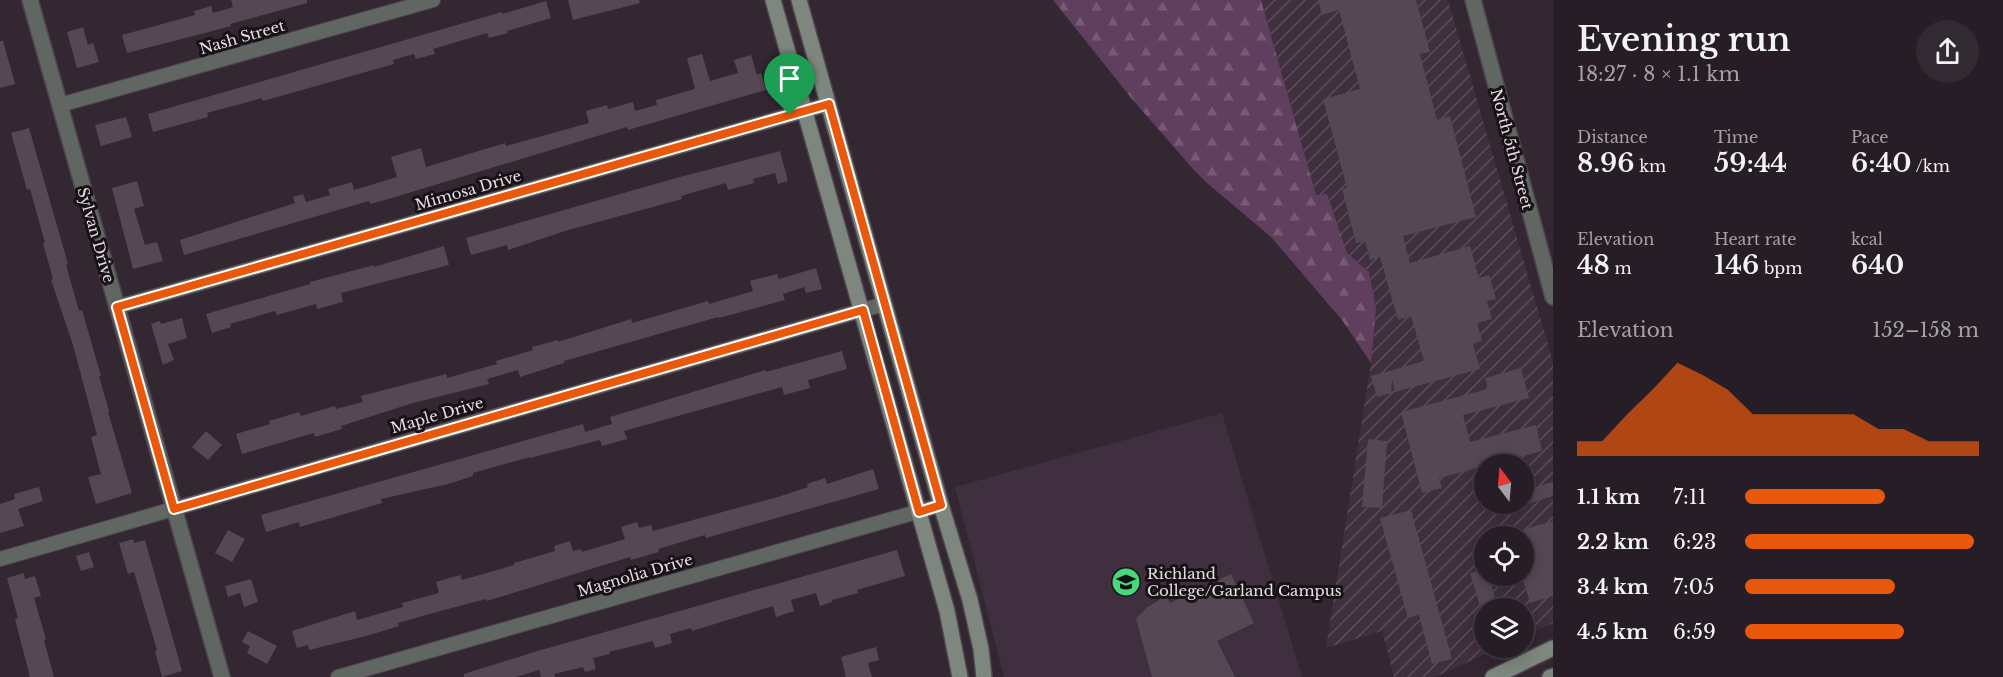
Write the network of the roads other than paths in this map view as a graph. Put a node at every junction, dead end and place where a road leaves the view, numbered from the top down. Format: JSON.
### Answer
{"nodes":[{"id":1,"x":30,"y":0,"type":"edge"},
{"id":2,"x":433,"y":0,"type":"edge"},
{"id":3,"x":773,"y":0,"type":"edge"},
{"id":4,"x":799,"y":0,"type":"edge"},
{"id":5,"x":1473,"y":0,"type":"edge"},
{"id":6,"x":829,"y":104,"type":"junction"},
{"id":7,"x":60,"y":105,"type":"junction"},
{"id":8,"x":805,"y":111,"type":"junction"},
{"id":9,"x":1553,"y":297,"type":"edge"},
{"id":10,"x":884,"y":304,"type":"junction"},
{"id":11,"x":117,"y":307,"type":"junction"},
{"id":12,"x":863,"y":310,"type":"junction"},
{"id":13,"x":941,"y":505,"type":"junction"},
{"id":14,"x":174,"y":509,"type":"junction"},
{"id":15,"x":919,"y":512,"type":"junction"},
{"id":16,"x":0,"y":559,"type":"edge"},
{"id":17,"x":1553,"y":648,"type":"edge"},
{"id":18,"x":222,"y":677,"type":"edge"},
{"id":19,"x":338,"y":677,"type":"edge"},
{"id":20,"x":960,"y":677,"type":"edge"},
{"id":21,"x":984,"y":677,"type":"edge"},
{"id":22,"x":1492,"y":677,"type":"edge"}],
"edges":[{"from":1,"to":7,"type":"street","name":"Sylvan Drive"},
{"from":2,"to":7,"type":"street","name":"Nash Street"},
{"from":3,"to":8,"type":"main road"},
{"from":4,"to":6,"type":"main road"},
{"from":5,"to":9,"type":"street","name":"North 5th Street"},
{"from":6,"to":8,"type":"street","name":"Mimosa Drive"},
{"from":6,"to":10,"type":"main road"},
{"from":7,"to":11,"type":"street","name":"Sylvan Drive"},
{"from":8,"to":11,"type":"street","name":"Mimosa Drive"},
{"from":8,"to":12,"type":"main road"},
{"from":10,"to":12,"type":"street","name":"Maple Drive"},
{"from":10,"to":13,"type":"main road"},
{"from":11,"to":14,"type":"street","name":"Sylvan Drive"},
{"from":12,"to":14,"type":"street","name":"Maple Drive"},
{"from":12,"to":15,"type":"main road"},
{"from":13,"to":15,"type":"street","name":"Magnolia Drive"},
{"from":13,"to":21,"type":"main road"},
{"from":14,"to":16,"type":"street","name":"Maple Drive"},
{"from":14,"to":18,"type":"street","name":"Sylvan Drive"},
{"from":15,"to":19,"type":"street","name":"Magnolia Drive"},
{"from":15,"to":20,"type":"main road"},
{"from":17,"to":22,"type":"main road"}]}
